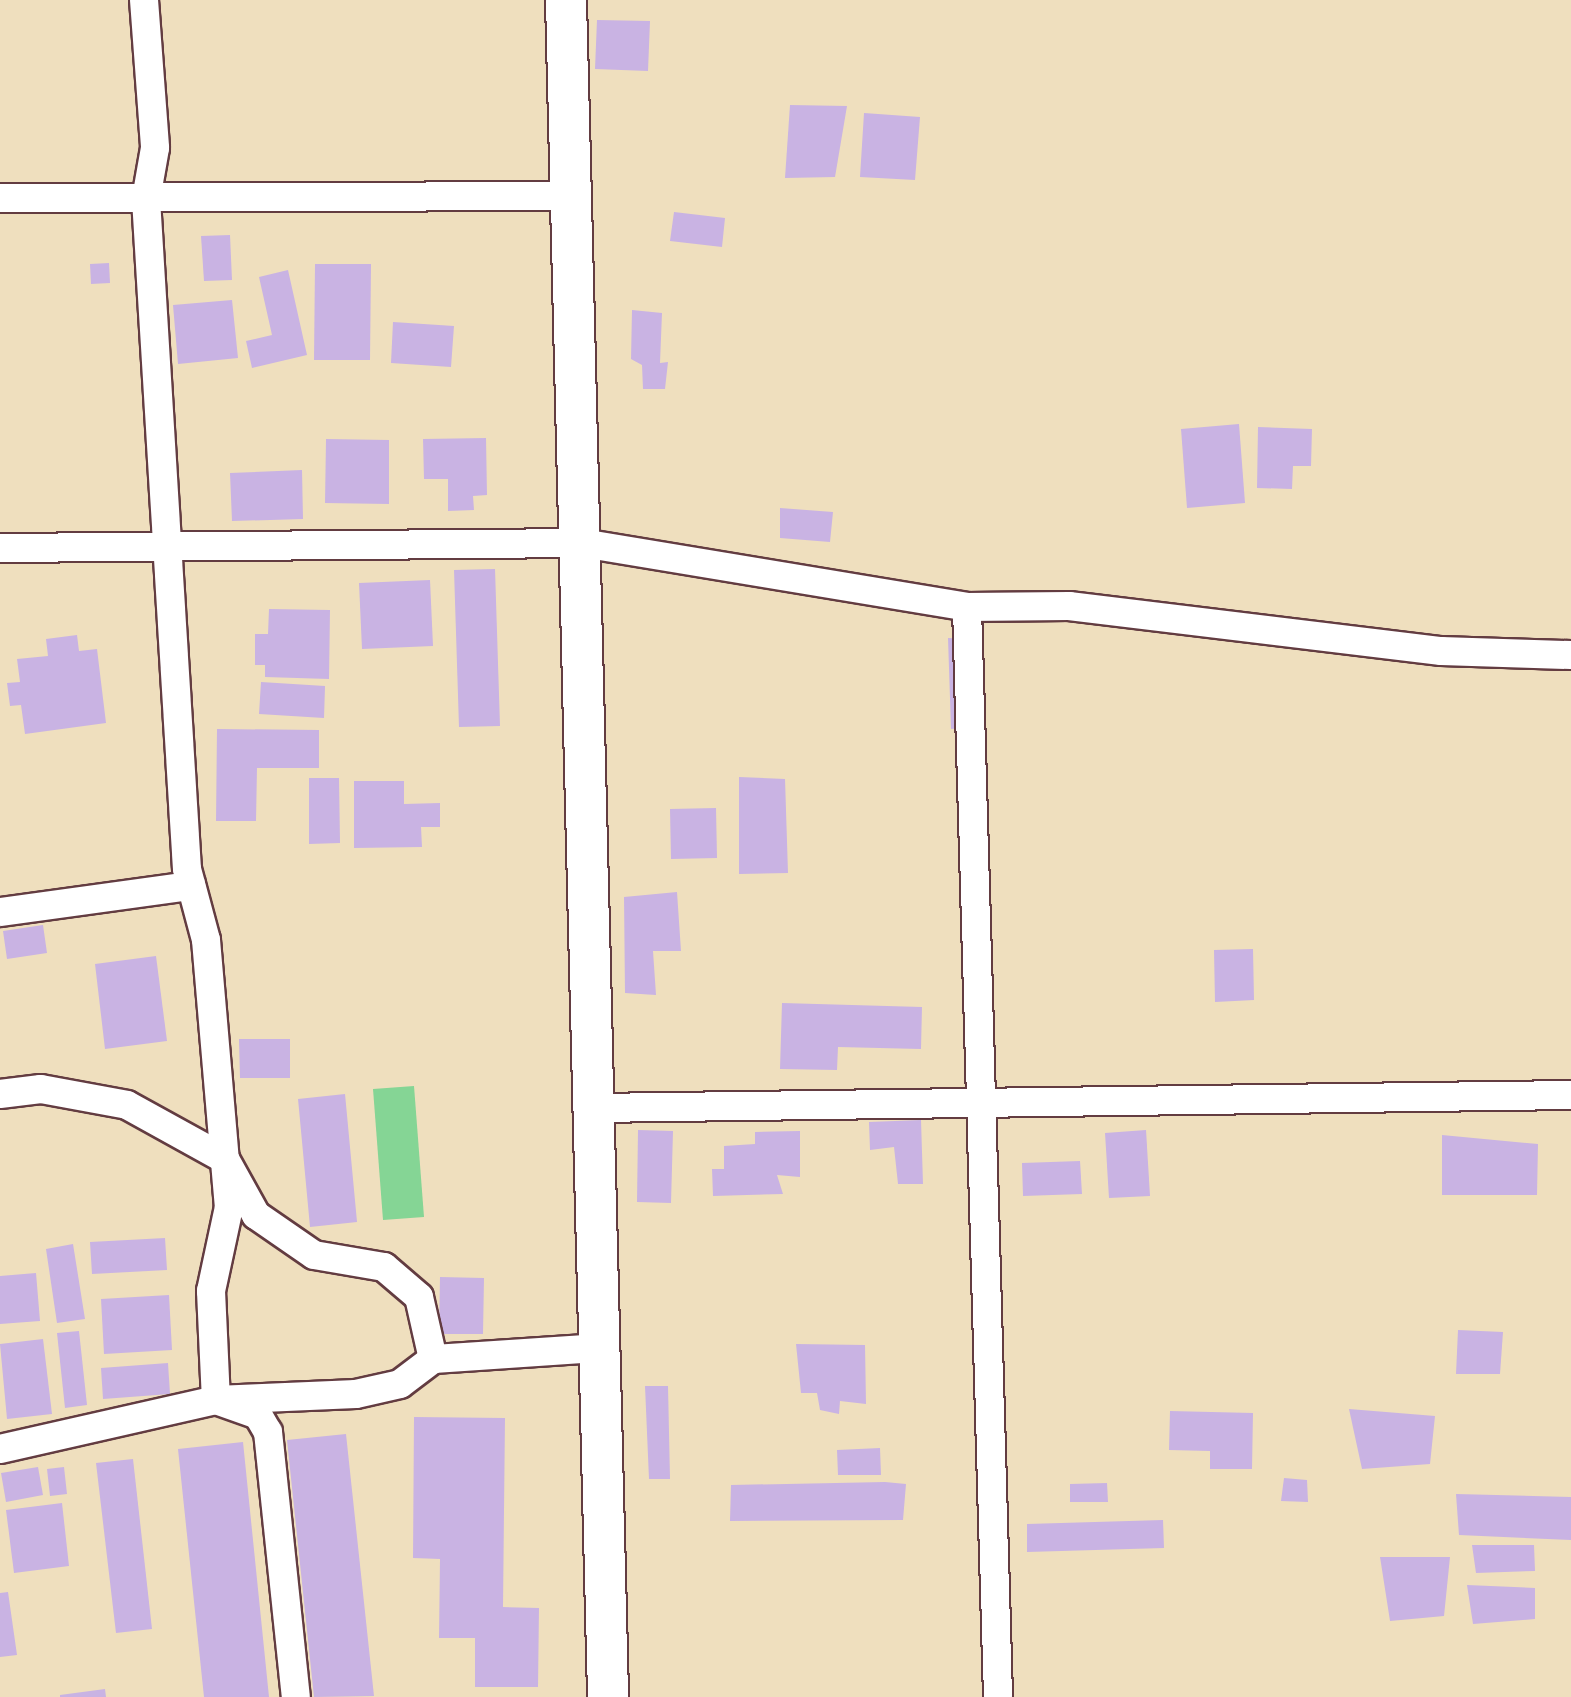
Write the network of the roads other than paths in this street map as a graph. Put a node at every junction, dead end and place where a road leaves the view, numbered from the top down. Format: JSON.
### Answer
{"nodes":[{"id":1,"x":144,"y":0,"type":"edge"},
{"id":2,"x":566,"y":0,"type":"edge"},
{"id":3,"x":570,"y":196,"type":"junction"},
{"id":4,"x":0,"y":198,"type":"edge"},
{"id":5,"x":146,"y":199,"type":"junction"},
{"id":6,"x":582,"y":543,"type":"junction"},
{"id":7,"x":165,"y":547,"type":"junction"},
{"id":8,"x":0,"y":548,"type":"edge"},
{"id":9,"x":967,"y":607,"type":"junction"},
{"id":10,"x":1571,"y":655,"type":"edge"},
{"id":11,"x":191,"y":886,"type":"junction"},
{"id":12,"x":0,"y":912,"type":"edge"},
{"id":13,"x":0,"y":1094,"type":"edge"},
{"id":14,"x":1571,"y":1095,"type":"edge"},
{"id":15,"x":980,"y":1099,"type":"junction"},
{"id":16,"x":593,"y":1108,"type":"junction"},
{"id":17,"x":225,"y":1159,"type":"junction"},
{"id":18,"x":583,"y":1349,"type":"dead end"},
{"id":19,"x":433,"y":1359,"type":"junction"},
{"id":20,"x":216,"y":1400,"type":"junction"},
{"id":21,"x":0,"y":1449,"type":"edge"},
{"id":22,"x":296,"y":1697,"type":"edge"},
{"id":23,"x":608,"y":1697,"type":"edge"},
{"id":24,"x":998,"y":1697,"type":"edge"}],
"edges":[{"from":1,"to":5,"type":"street"},
{"from":2,"to":3,"type":"street"},
{"from":3,"to":5,"type":"street"},
{"from":3,"to":6,"type":"street"},
{"from":4,"to":5,"type":"street"},
{"from":5,"to":7,"type":"street"},
{"from":6,"to":7,"type":"street"},
{"from":6,"to":9,"type":"street"},
{"from":6,"to":16,"type":"street"},
{"from":7,"to":8,"type":"street"},
{"from":7,"to":11,"type":"street"},
{"from":9,"to":10,"type":"street"},
{"from":9,"to":15,"type":"street"},
{"from":11,"to":12,"type":"street"},
{"from":11,"to":17,"type":"street"},
{"from":13,"to":17,"type":"street"},
{"from":14,"to":15,"type":"street"},
{"from":15,"to":16,"type":"street"},
{"from":15,"to":24,"type":"street"},
{"from":16,"to":23,"type":"street"},
{"from":17,"to":19,"type":"street"},
{"from":17,"to":20,"type":"street"},
{"from":18,"to":19,"type":"street"},
{"from":19,"to":20,"type":"street"},
{"from":20,"to":21,"type":"street"},
{"from":20,"to":22,"type":"street"}]}
